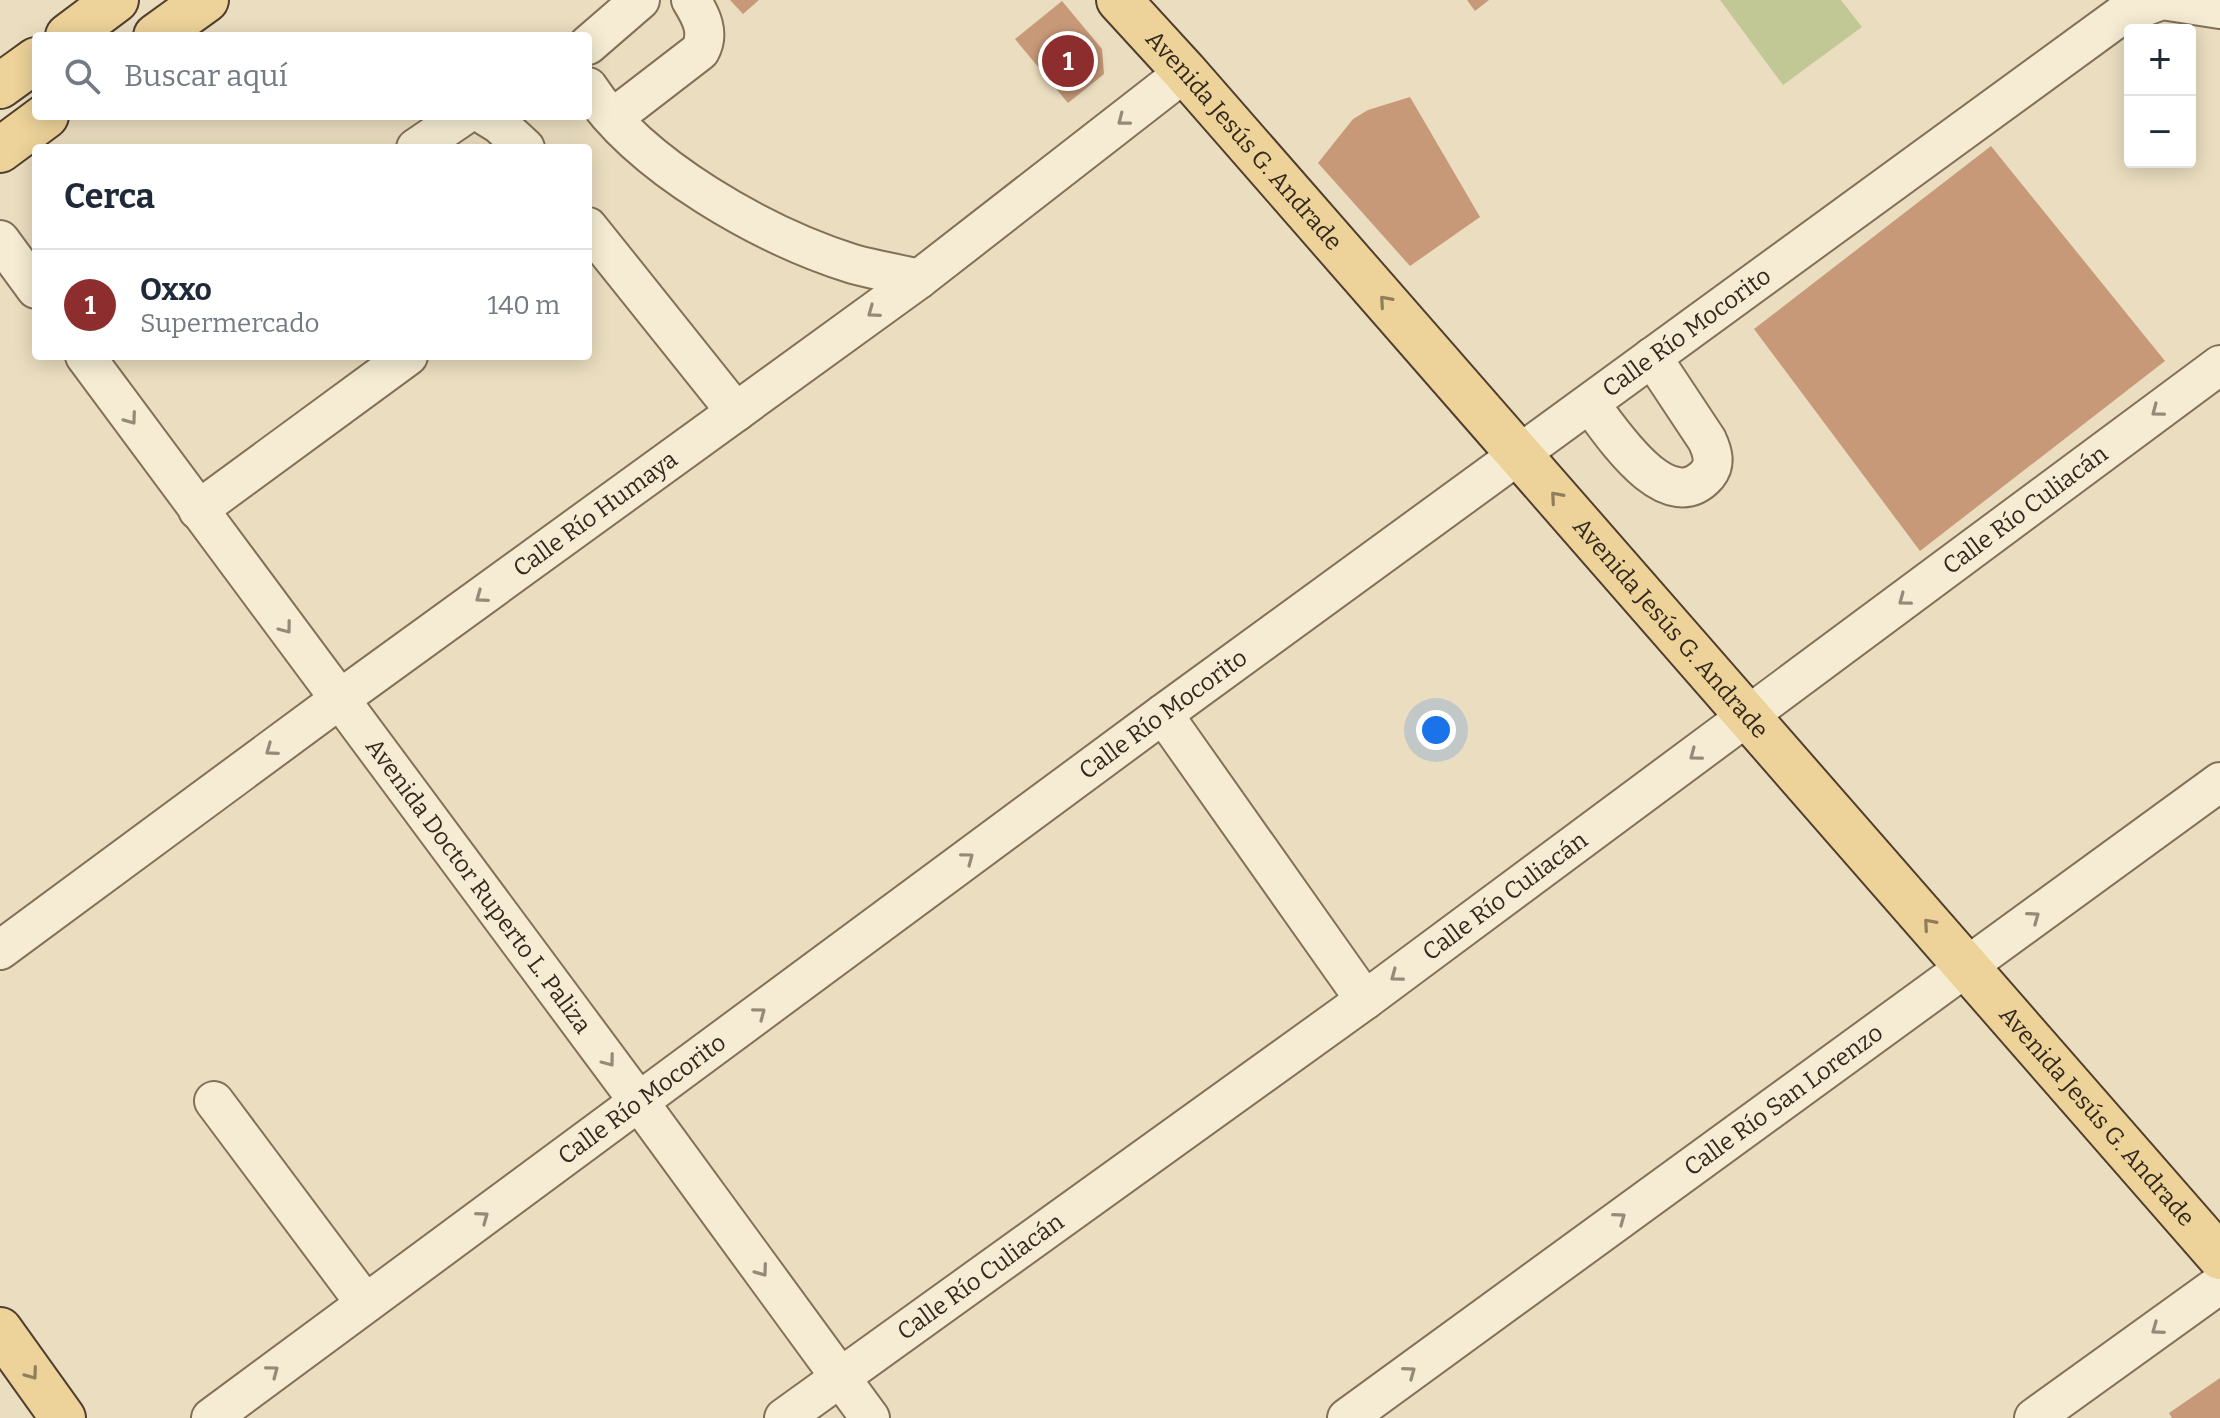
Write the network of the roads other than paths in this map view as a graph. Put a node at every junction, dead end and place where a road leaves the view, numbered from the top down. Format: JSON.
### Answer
{"nodes":[{"id":1,"x":116,"y":0,"type":"edge"},
{"id":2,"x":206,"y":0,"type":"edge"},
{"id":3,"x":640,"y":0,"type":"edge"},
{"id":4,"x":691,"y":0,"type":"edge"},
{"id":5,"x":1119,"y":0,"type":"edge"},
{"id":6,"x":2200,"y":4,"type":"edge"},
{"id":7,"x":73,"y":32,"type":"edge"},
{"id":8,"x":162,"y":32,"type":"edge"},
{"id":9,"x":592,"y":42,"type":"edge"},
{"id":10,"x":32,"y":63,"type":"edge"},
{"id":11,"x":1185,"y":72,"type":"junction"},
{"id":12,"x":0,"y":86,"type":"edge"},
{"id":13,"x":592,"y":92,"type":"edge"},
{"id":14,"x":613,"y":118,"type":"junction"},
{"id":15,"x":41,"y":120,"type":"edge"},
{"id":16,"x":457,"y":120,"type":"edge"},
{"id":17,"x":491,"y":120,"type":"edge"},
{"id":18,"x":422,"y":144,"type":"edge"},
{"id":19,"x":520,"y":144,"type":"edge"},
{"id":20,"x":0,"y":150,"type":"edge"},
{"id":21,"x":592,"y":232,"type":"edge"},
{"id":22,"x":0,"y":240,"type":"edge"},
{"id":23,"x":919,"y":279,"type":"junction"},
{"id":24,"x":32,"y":284,"type":"edge"},
{"id":25,"x":1652,"y":357,"type":"junction"},
{"id":26,"x":88,"y":360,"type":"edge"},
{"id":27,"x":403,"y":360,"type":"edge"},
{"id":28,"x":2220,"y":365,"type":"edge"},
{"id":29,"x":1590,"y":404,"type":"junction"},
{"id":30,"x":736,"y":412,"type":"junction"},
{"id":31,"x":1519,"y":455,"type":"junction"},
{"id":32,"x":198,"y":510,"type":"junction"},
{"id":33,"x":340,"y":699,"type":"junction"},
{"id":34,"x":1163,"y":714,"type":"junction"},
{"id":35,"x":1747,"y":716,"type":"junction"},
{"id":36,"x":2220,"y":782,"type":"edge"},
{"id":37,"x":0,"y":950,"type":"edge"},
{"id":38,"x":1966,"y":966,"type":"junction"},
{"id":39,"x":1365,"y":1000,"type":"junction"},
{"id":40,"x":214,"y":1101,"type":"dead end"},
{"id":41,"x":639,"y":1102,"type":"junction"},
{"id":42,"x":2220,"y":1257,"type":"edge"},
{"id":43,"x":2220,"y":1284,"type":"edge"},
{"id":44,"x":365,"y":1303,"type":"junction"},
{"id":45,"x":0,"y":1330,"type":"edge"},
{"id":46,"x":839,"y":1377,"type":"junction"},
{"id":47,"x":63,"y":1418,"type":"edge"},
{"id":48,"x":211,"y":1418,"type":"edge"},
{"id":49,"x":784,"y":1418,"type":"edge"},
{"id":50,"x":870,"y":1418,"type":"edge"},
{"id":51,"x":1347,"y":1418,"type":"edge"},
{"id":52,"x":2034,"y":1418,"type":"edge"}],
"edges":[{"from":1,"to":7,"type":"main road"},
{"from":2,"to":8,"type":"main road"},
{"from":3,"to":9,"type":"street"},
{"from":4,"to":14,"type":"street"},
{"from":5,"to":11,"type":"main road","name":"Avenida Jesús G. Andrade"},
{"from":6,"to":25,"type":"street","name":"Calle Río Mocorito"},
{"from":10,"to":12,"type":"main road"},
{"from":11,"to":23,"type":"street","name":"Calle Río Humaya","one_way":true},
{"from":31,"to":11,"type":"main road","name":"Avenida Jesús G. Andrade","one_way":true},
{"from":13,"to":14,"type":"street"},
{"from":14,"to":23,"type":"street"},
{"from":15,"to":20,"type":"main road"},
{"from":16,"to":18,"type":"street"},
{"from":17,"to":19,"type":"street"},
{"from":21,"to":30,"type":"street"},
{"from":22,"to":24,"type":"street"},
{"from":23,"to":30,"type":"street","name":"Calle Río Humaya","one_way":true},
{"from":25,"to":29,"type":"street","name":"Calle Río Mocorito"},
{"from":25,"to":29,"type":"street"},
{"from":26,"to":32,"type":"street","name":"Avenida Doctor Ruperto L. Paliza","one_way":true},
{"from":27,"to":32,"type":"street"},
{"from":28,"to":35,"type":"street","name":"Calle Río Culiacán","one_way":true},
{"from":29,"to":31,"type":"street","name":"Calle Río Mocorito"},
{"from":30,"to":33,"type":"street","name":"Calle Río Humaya","one_way":true},
{"from":31,"to":34,"type":"street","name":"Calle Río Mocorito"},
{"from":35,"to":31,"type":"main road","name":"Avenida Jesús G. Andrade","one_way":true},
{"from":32,"to":33,"type":"street","name":"Avenida Doctor Ruperto L. Paliza","one_way":true},
{"from":33,"to":37,"type":"street","name":"Calle Río Humaya","one_way":true},
{"from":33,"to":41,"type":"street","name":"Avenida Doctor Ruperto L. Paliza","one_way":true},
{"from":34,"to":39,"type":"street"},
{"from":41,"to":34,"type":"street","name":"Calle Río Mocorito","one_way":true},
{"from":38,"to":35,"type":"main road","name":"Avenida Jesús G. Andrade","one_way":true},
{"from":35,"to":39,"type":"street","name":"Calle Río Culiacán","one_way":true},
{"from":38,"to":36,"type":"street","name":"Calle Río San Lorenzo","one_way":true},
{"from":38,"to":42,"type":"main road","name":"Avenida Jesús G. Andrade"},
{"from":51,"to":38,"type":"street","name":"Calle Río San Lorenzo","one_way":true},
{"from":39,"to":46,"type":"street","name":"Calle Río Culiacán"},
{"from":40,"to":44,"type":"street"},
{"from":44,"to":41,"type":"street","name":"Calle Río Mocorito","one_way":true},
{"from":41,"to":46,"type":"street","name":"Avenida Doctor Ruperto L. Paliza","one_way":true},
{"from":43,"to":52,"type":"street","one_way":true},
{"from":48,"to":44,"type":"street","name":"Calle Río Mocorito","one_way":true},
{"from":45,"to":47,"type":"main road","one_way":true},
{"from":46,"to":49,"type":"street","name":"Calle Río Culiacán"},
{"from":46,"to":50,"type":"street","name":"Avenida Doctor Ruperto L. Paliza"}]}
